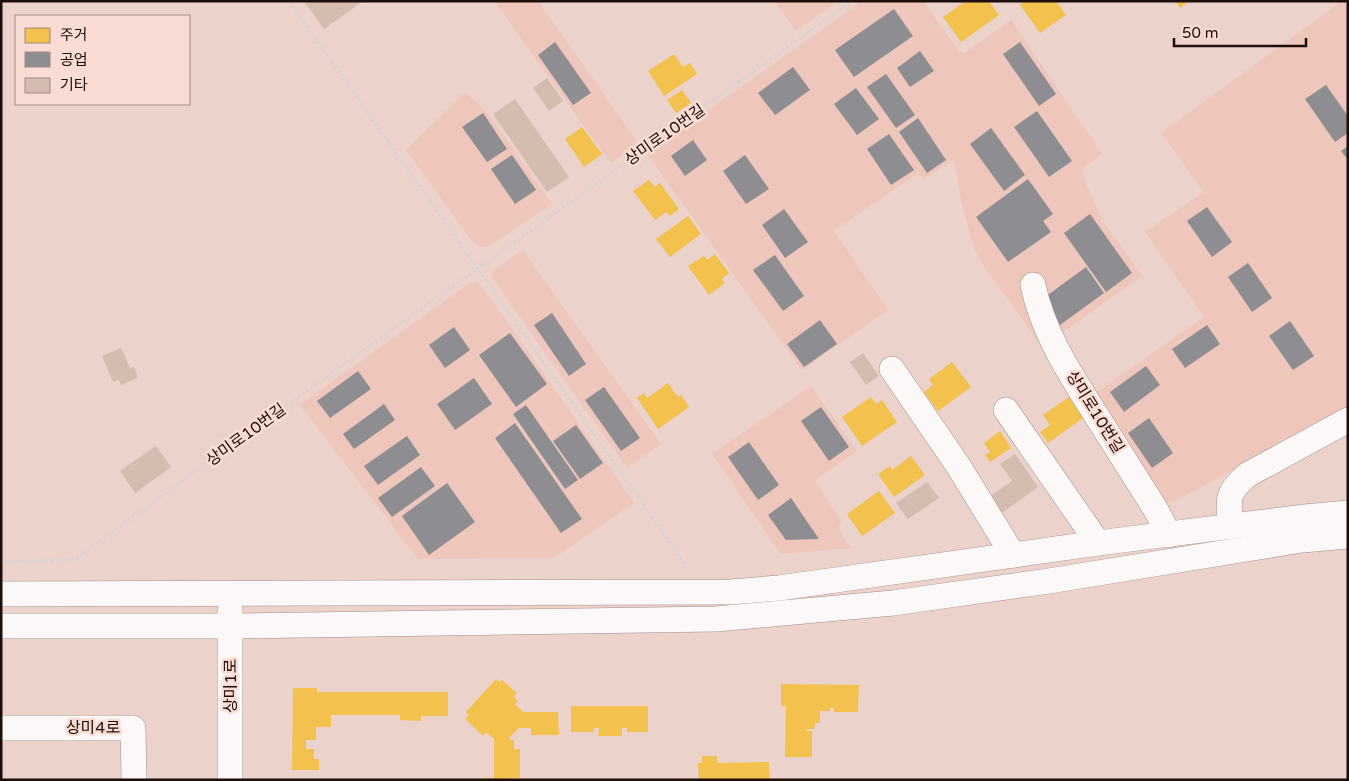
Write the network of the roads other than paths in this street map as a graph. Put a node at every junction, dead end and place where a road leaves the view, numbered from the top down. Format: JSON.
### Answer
{"nodes":[{"id":1,"x":1033,"y":285,"type":"dead end"},
{"id":2,"x":892,"y":369,"type":"dead end"},
{"id":3,"x":1006,"y":410,"type":"dead end"},
{"id":4,"x":1348,"y":420,"type":"edge"},
{"id":5,"x":1348,"y":513,"type":"edge"},
{"id":6,"x":1231,"y":526,"type":"junction"},
{"id":7,"x":1169,"y":534,"type":"junction"},
{"id":8,"x":1348,"y":536,"type":"edge"},
{"id":9,"x":1098,"y":543,"type":"junction"},
{"id":10,"x":1014,"y":555,"type":"junction"},
{"id":11,"x":228,"y":593,"type":"junction"},
{"id":12,"x":1,"y":594,"type":"edge"},
{"id":13,"x":1,"y":626,"type":"edge"},
{"id":14,"x":231,"y":626,"type":"junction"},
{"id":15,"x":1,"y":728,"type":"edge"},
{"id":16,"x":134,"y":780,"type":"edge"},
{"id":17,"x":230,"y":780,"type":"edge"}],
"edges":[{"from":1,"to":7,"type":"street","name":"상미로10번길"},
{"from":2,"to":10,"type":"street"},
{"from":3,"to":9,"type":"street"},
{"from":4,"to":6,"type":"street"},
{"from":5,"to":6,"type":"street"},
{"from":6,"to":7,"type":"street"},
{"from":7,"to":9,"type":"street"},
{"from":8,"to":14,"type":"street"},
{"from":9,"to":10,"type":"street"},
{"from":10,"to":11,"type":"street"},
{"from":11,"to":12,"type":"street"},
{"from":11,"to":14,"type":"street","name":"상미1로"},
{"from":13,"to":14,"type":"street"},
{"from":14,"to":17,"type":"street","name":"상미1로"},
{"from":15,"to":16,"type":"street","name":"상미4로"}]}
